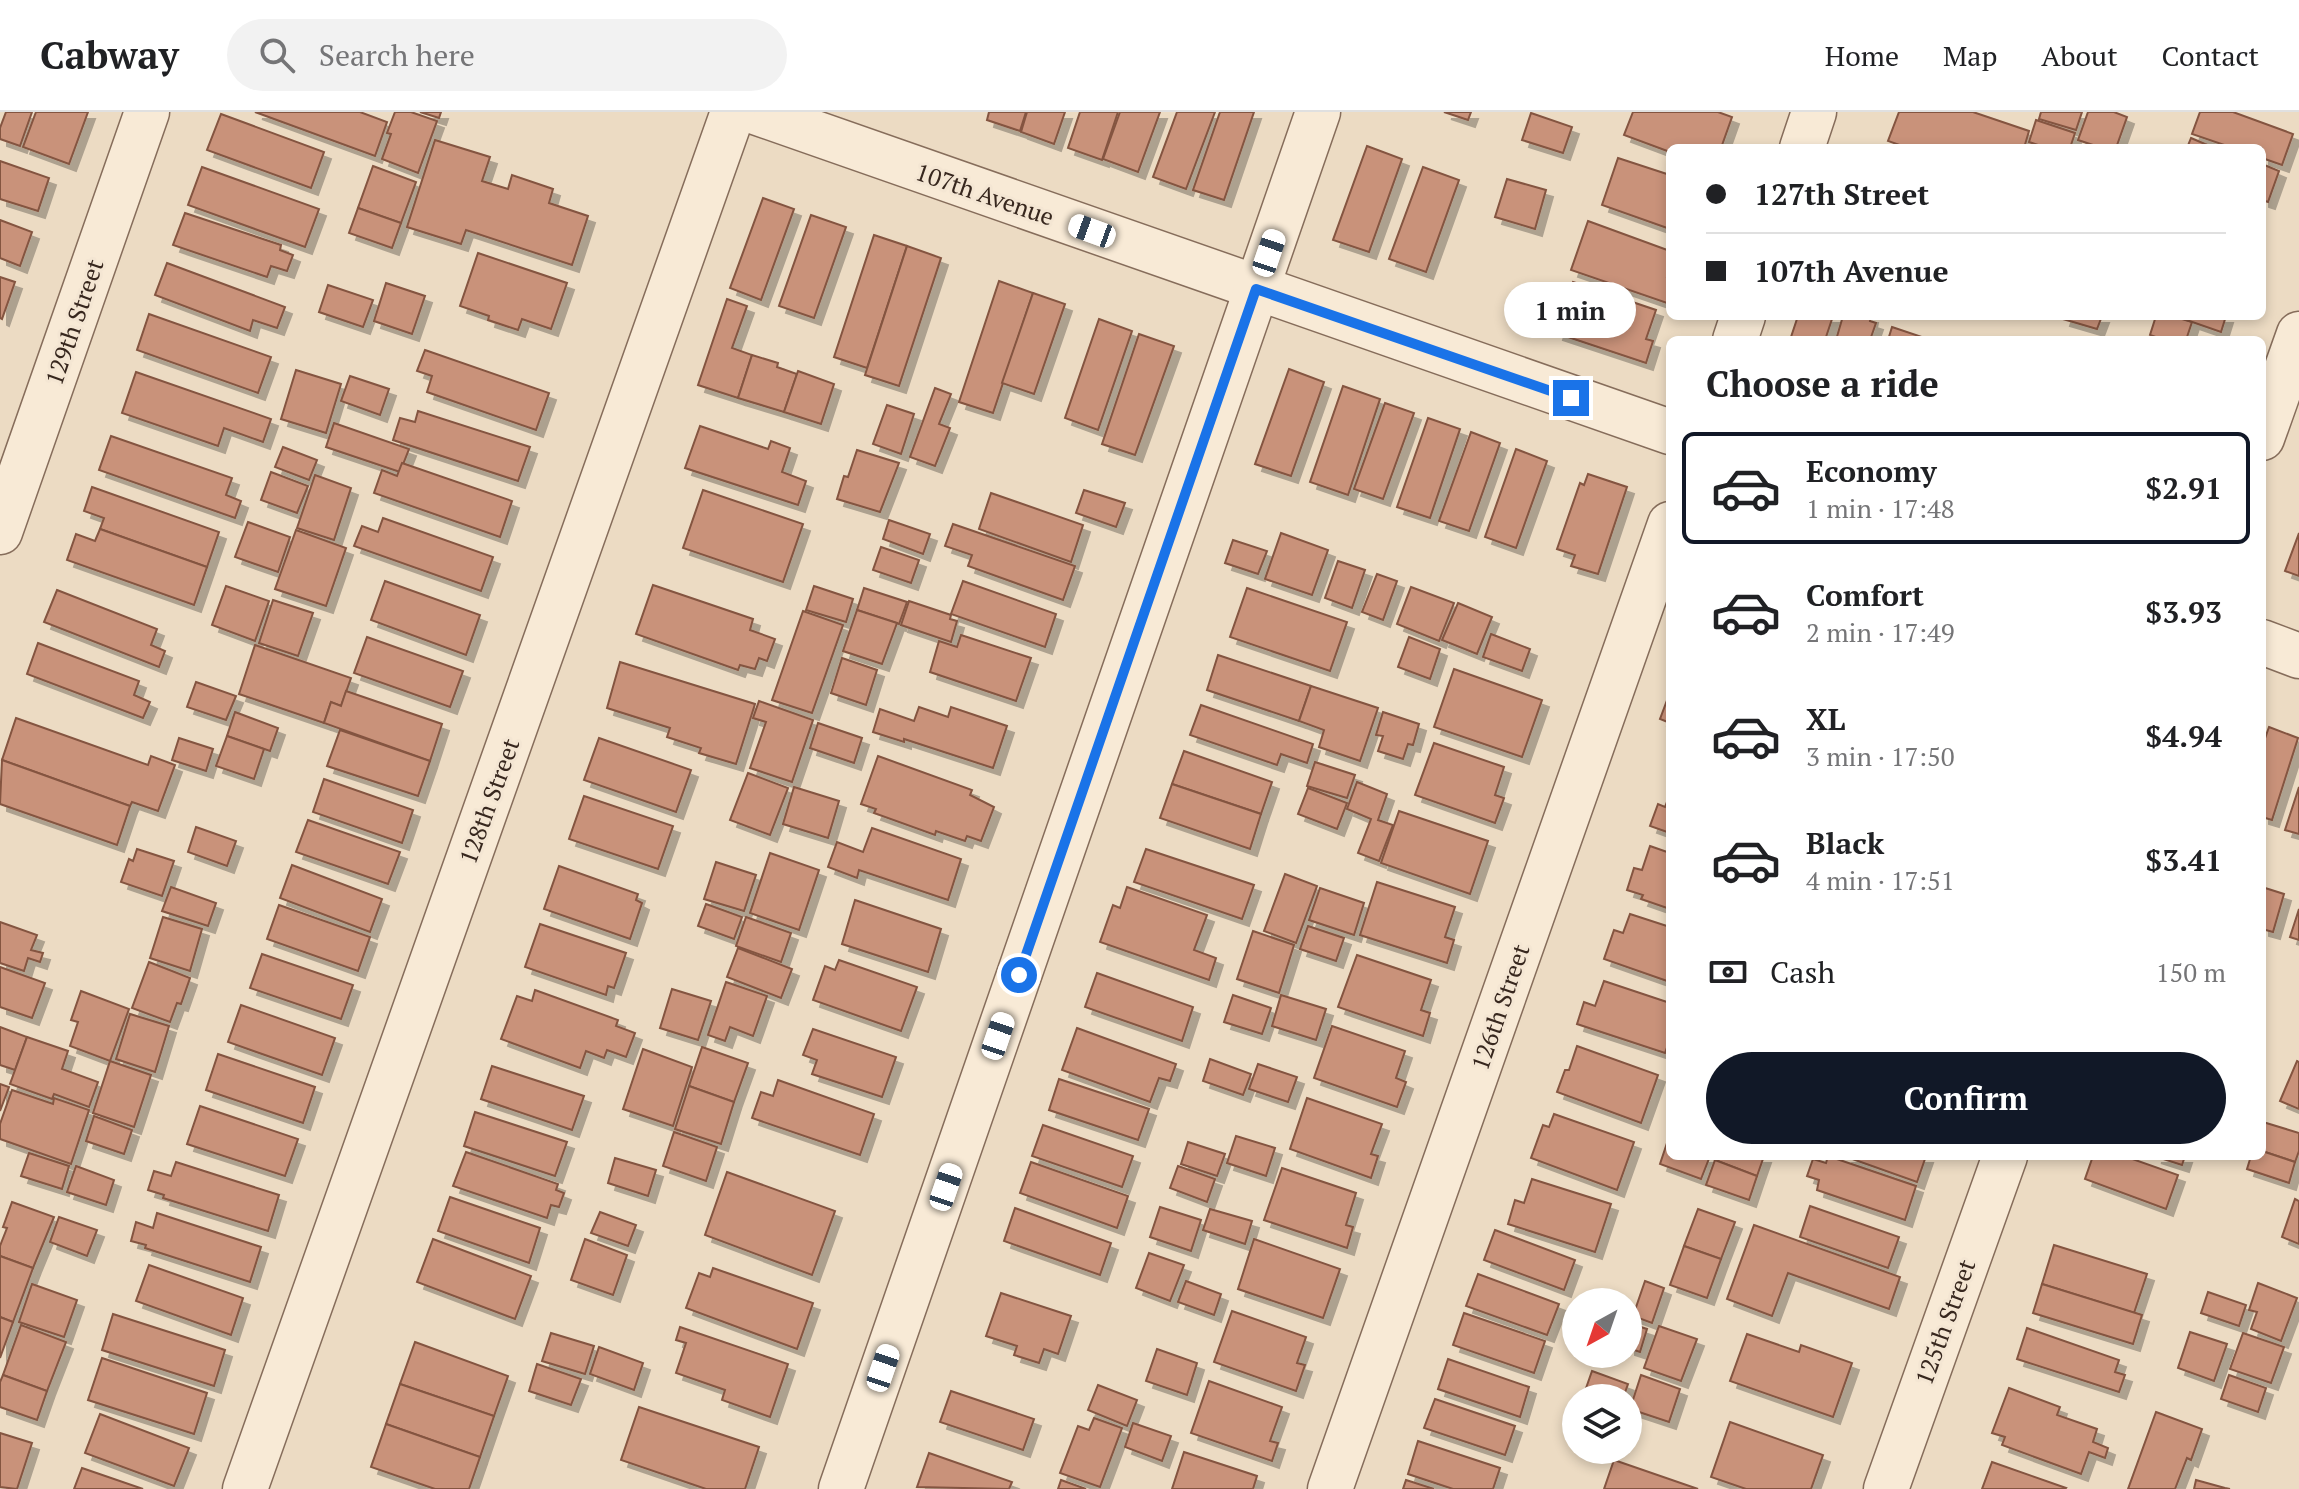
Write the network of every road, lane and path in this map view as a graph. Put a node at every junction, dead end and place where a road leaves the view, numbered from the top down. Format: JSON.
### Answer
{"nodes":[{"id":1,"x":147,"y":112,"type":"edge"},
{"id":2,"x":733,"y":112,"type":"edge"},
{"id":3,"x":755,"y":112,"type":"edge"},
{"id":4,"x":1318,"y":112,"type":"edge"},
{"id":5,"x":1814,"y":112,"type":"edge"},
{"id":6,"x":1803,"y":144,"type":"edge"},
{"id":7,"x":1256,"y":289,"type":"junction"},
{"id":8,"x":2299,"y":334,"type":"edge"},
{"id":9,"x":2266,"y":427,"type":"edge"},
{"id":10,"x":1666,"y":431,"type":"edge"},
{"id":11,"x":0,"y":532,"type":"edge"},
{"id":12,"x":1666,"y":535,"type":"edge"},
{"id":13,"x":2266,"y":644,"type":"edge"},
{"id":14,"x":2299,"y":656,"type":"edge"},
{"id":15,"x":2004,"y":1160,"type":"edge"},
{"id":16,"x":245,"y":1489,"type":"edge"},
{"id":17,"x":841,"y":1489,"type":"edge"},
{"id":18,"x":1330,"y":1489,"type":"edge"},
{"id":19,"x":1886,"y":1489,"type":"edge"}],
"edges":[{"from":1,"to":11,"type":"street","name":"129th Street"},
{"from":2,"to":16,"type":"street","name":"128th Street"},
{"from":3,"to":7,"type":"street","name":"107th Avenue"},
{"from":4,"to":7,"type":"street"},
{"from":5,"to":6,"type":"street"},
{"from":7,"to":10,"type":"street","name":"107th Avenue"},
{"from":7,"to":17,"type":"street"},
{"from":8,"to":9,"type":"street"},
{"from":12,"to":18,"type":"street","name":"126th Street"},
{"from":13,"to":14,"type":"street"},
{"from":15,"to":19,"type":"street","name":"125th Street"}]}
